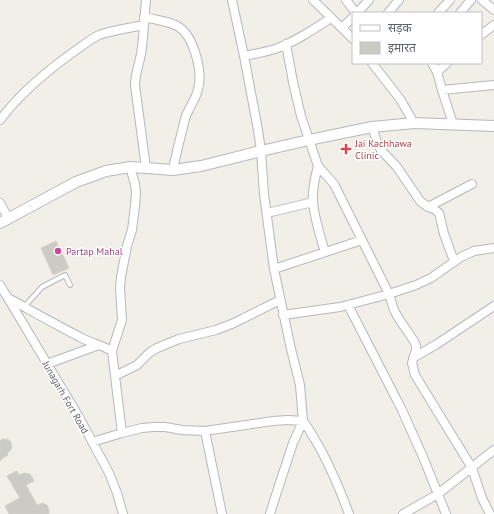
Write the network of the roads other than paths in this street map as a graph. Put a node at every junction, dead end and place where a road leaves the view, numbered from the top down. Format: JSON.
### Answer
{"nodes":[{"id":1,"x":146,"y":0,"type":"edge"},
{"id":2,"x":232,"y":0,"type":"edge"},
{"id":3,"x":346,"y":0,"type":"edge"},
{"id":4,"x":369,"y":0,"type":"edge"},
{"id":5,"x":398,"y":0,"type":"edge"},
{"id":6,"x":450,"y":0,"type":"edge"},
{"id":7,"x":471,"y":0,"type":"edge"},
{"id":8,"x":482,"y":0,"type":"edge"},
{"id":9,"x":317,"y":2,"type":"edge"},
{"id":10,"x":494,"y":10,"type":"edge"},
{"id":11,"x":355,"y":12,"type":"edge"},
{"id":12,"x":357,"y":12,"type":"edge"},
{"id":13,"x":389,"y":12,"type":"edge"},
{"id":14,"x":439,"y":12,"type":"edge"},
{"id":15,"x":461,"y":12,"type":"edge"},
{"id":16,"x":331,"y":18,"type":"junction"},
{"id":17,"x":352,"y":18,"type":"edge"},
{"id":18,"x":144,"y":21,"type":"junction"},
{"id":19,"x":494,"y":26,"type":"edge"},
{"id":20,"x":342,"y":28,"type":"junction"},
{"id":21,"x":482,"y":34,"type":"edge"},
{"id":22,"x":352,"y":38,"type":"edge"},
{"id":23,"x":286,"y":44,"type":"junction"},
{"id":24,"x":244,"y":56,"type":"junction"},
{"id":25,"x":373,"y":64,"type":"edge"},
{"id":26,"x":433,"y":64,"type":"edge"},
{"id":27,"x":446,"y":64,"type":"edge"},
{"id":28,"x":437,"y":72,"type":"junction"},
{"id":29,"x":494,"y":85,"type":"edge"},
{"id":30,"x":442,"y":90,"type":"junction"},
{"id":31,"x":0,"y":120,"type":"edge"},
{"id":32,"x":414,"y":123,"type":"junction"},
{"id":33,"x":453,"y":124,"type":"junction"},
{"id":34,"x":494,"y":126,"type":"edge"},
{"id":35,"x":372,"y":127,"type":"junction"},
{"id":36,"x":309,"y":140,"type":"junction"},
{"id":37,"x":261,"y":151,"type":"junction"},
{"id":38,"x":318,"y":166,"type":"junction"},
{"id":39,"x":130,"y":168,"type":"junction"},
{"id":40,"x":146,"y":168,"type":"junction"},
{"id":41,"x":173,"y":170,"type":"junction"},
{"id":42,"x":472,"y":184,"type":"dead end"},
{"id":43,"x":313,"y":202,"type":"junction"},
{"id":44,"x":0,"y":203,"type":"edge"},
{"id":45,"x":428,"y":207,"type":"junction"},
{"id":46,"x":267,"y":213,"type":"junction"},
{"id":47,"x":4,"y":220,"type":"edge"},
{"id":48,"x":362,"y":240,"type":"junction"},
{"id":49,"x":494,"y":248,"type":"edge"},
{"id":50,"x":325,"y":252,"type":"junction"},
{"id":51,"x":454,"y":261,"type":"junction"},
{"id":52,"x":274,"y":269,"type":"junction"},
{"id":53,"x":0,"y":284,"type":"edge"},
{"id":54,"x":70,"y":285,"type":"dead end"},
{"id":55,"x":389,"y":294,"type":"junction"},
{"id":56,"x":8,"y":297,"type":"junction"},
{"id":57,"x":280,"y":300,"type":"junction"},
{"id":58,"x":348,"y":305,"type":"junction"},
{"id":59,"x":494,"y":306,"type":"edge"},
{"id":60,"x":24,"y":307,"type":"junction"},
{"id":61,"x":283,"y":315,"type":"junction"},
{"id":62,"x":99,"y":345,"type":"junction"},
{"id":63,"x":112,"y":351,"type":"junction"},
{"id":64,"x":413,"y":358,"type":"junction"},
{"id":65,"x":47,"y":364,"type":"junction"},
{"id":66,"x":116,"y":376,"type":"junction"},
{"id":67,"x":303,"y":421,"type":"junction"},
{"id":68,"x":205,"y":430,"type":"junction"},
{"id":69,"x":122,"y":433,"type":"junction"},
{"id":70,"x":92,"y":442,"type":"junction"},
{"id":71,"x":494,"y":450,"type":"edge"},
{"id":72,"x":472,"y":468,"type":"junction"},
{"id":73,"x":438,"y":494,"type":"junction"},
{"id":74,"x":123,"y":514,"type":"edge"},
{"id":75,"x":222,"y":514,"type":"edge"},
{"id":76,"x":270,"y":514,"type":"edge"},
{"id":77,"x":349,"y":514,"type":"edge"},
{"id":78,"x":403,"y":514,"type":"edge"},
{"id":79,"x":446,"y":514,"type":"edge"},
{"id":80,"x":490,"y":514,"type":"edge"}],
"edges":[{"from":1,"to":18,"type":"street"},
{"from":2,"to":24,"type":"street"},
{"from":3,"to":11,"type":"street"},
{"from":4,"to":12,"type":"street"},
{"from":5,"to":13,"type":"street"},
{"from":6,"to":14,"type":"street"},
{"from":7,"to":15,"type":"street"},
{"from":8,"to":10,"type":"street"},
{"from":9,"to":16,"type":"street"},
{"from":16,"to":20,"type":"street"},
{"from":16,"to":23,"type":"street"},
{"from":17,"to":20,"type":"street"},
{"from":18,"to":31,"type":"street"},
{"from":18,"to":40,"type":"street"},
{"from":18,"to":41,"type":"street"},
{"from":19,"to":21,"type":"street"},
{"from":20,"to":22,"type":"street"},
{"from":23,"to":24,"type":"street"},
{"from":23,"to":36,"type":"street"},
{"from":24,"to":37,"type":"street"},
{"from":25,"to":32,"type":"street"},
{"from":26,"to":28,"type":"street"},
{"from":27,"to":28,"type":"street"},
{"from":28,"to":30,"type":"street"},
{"from":29,"to":30,"type":"street"},
{"from":30,"to":33,"type":"street"},
{"from":32,"to":33,"type":"street"},
{"from":32,"to":35,"type":"street"},
{"from":33,"to":34,"type":"street"},
{"from":35,"to":36,"type":"street"},
{"from":35,"to":45,"type":"street"},
{"from":36,"to":37,"type":"street"},
{"from":36,"to":38,"type":"street"},
{"from":37,"to":41,"type":"street"},
{"from":37,"to":46,"type":"street"},
{"from":38,"to":43,"type":"street"},
{"from":38,"to":48,"type":"street"},
{"from":39,"to":40,"type":"street"},
{"from":39,"to":47,"type":"street"},
{"from":39,"to":63,"type":"street"},
{"from":40,"to":41,"type":"street"},
{"from":42,"to":45,"type":"street"},
{"from":43,"to":46,"type":"street"},
{"from":43,"to":50,"type":"street"},
{"from":44,"to":47,"type":"street"},
{"from":45,"to":51,"type":"street"},
{"from":46,"to":52,"type":"street"},
{"from":48,"to":50,"type":"street"},
{"from":48,"to":55,"type":"street"},
{"from":49,"to":51,"type":"street"},
{"from":50,"to":52,"type":"street"},
{"from":51,"to":55,"type":"street"},
{"from":52,"to":57,"type":"street"},
{"from":53,"to":56,"type":"street","name":"Junagarh Fort Road"},
{"from":54,"to":60,"type":"lane"},
{"from":55,"to":58,"type":"street"},
{"from":55,"to":64,"type":"street"},
{"from":56,"to":60,"type":"street"},
{"from":56,"to":65,"type":"street","name":"Junagarh Fort Road"},
{"from":57,"to":61,"type":"street"},
{"from":57,"to":66,"type":"street"},
{"from":58,"to":61,"type":"street"},
{"from":58,"to":73,"type":"street"},
{"from":59,"to":64,"type":"street"},
{"from":60,"to":62,"type":"street"},
{"from":61,"to":67,"type":"street"},
{"from":62,"to":63,"type":"street"},
{"from":62,"to":65,"type":"street"},
{"from":63,"to":66,"type":"street"},
{"from":64,"to":72,"type":"street"},
{"from":65,"to":70,"type":"street","name":"Junagarh Fort Road"},
{"from":66,"to":69,"type":"street"},
{"from":67,"to":68,"type":"street"},
{"from":67,"to":76,"type":"street"},
{"from":67,"to":77,"type":"street"},
{"from":68,"to":69,"type":"street"},
{"from":68,"to":75,"type":"street"},
{"from":69,"to":70,"type":"street"},
{"from":70,"to":74,"type":"street","name":"Junagarh Fort Road"},
{"from":71,"to":72,"type":"street"},
{"from":72,"to":73,"type":"street"},
{"from":72,"to":80,"type":"street"},
{"from":73,"to":78,"type":"street"},
{"from":73,"to":79,"type":"street"}]}
